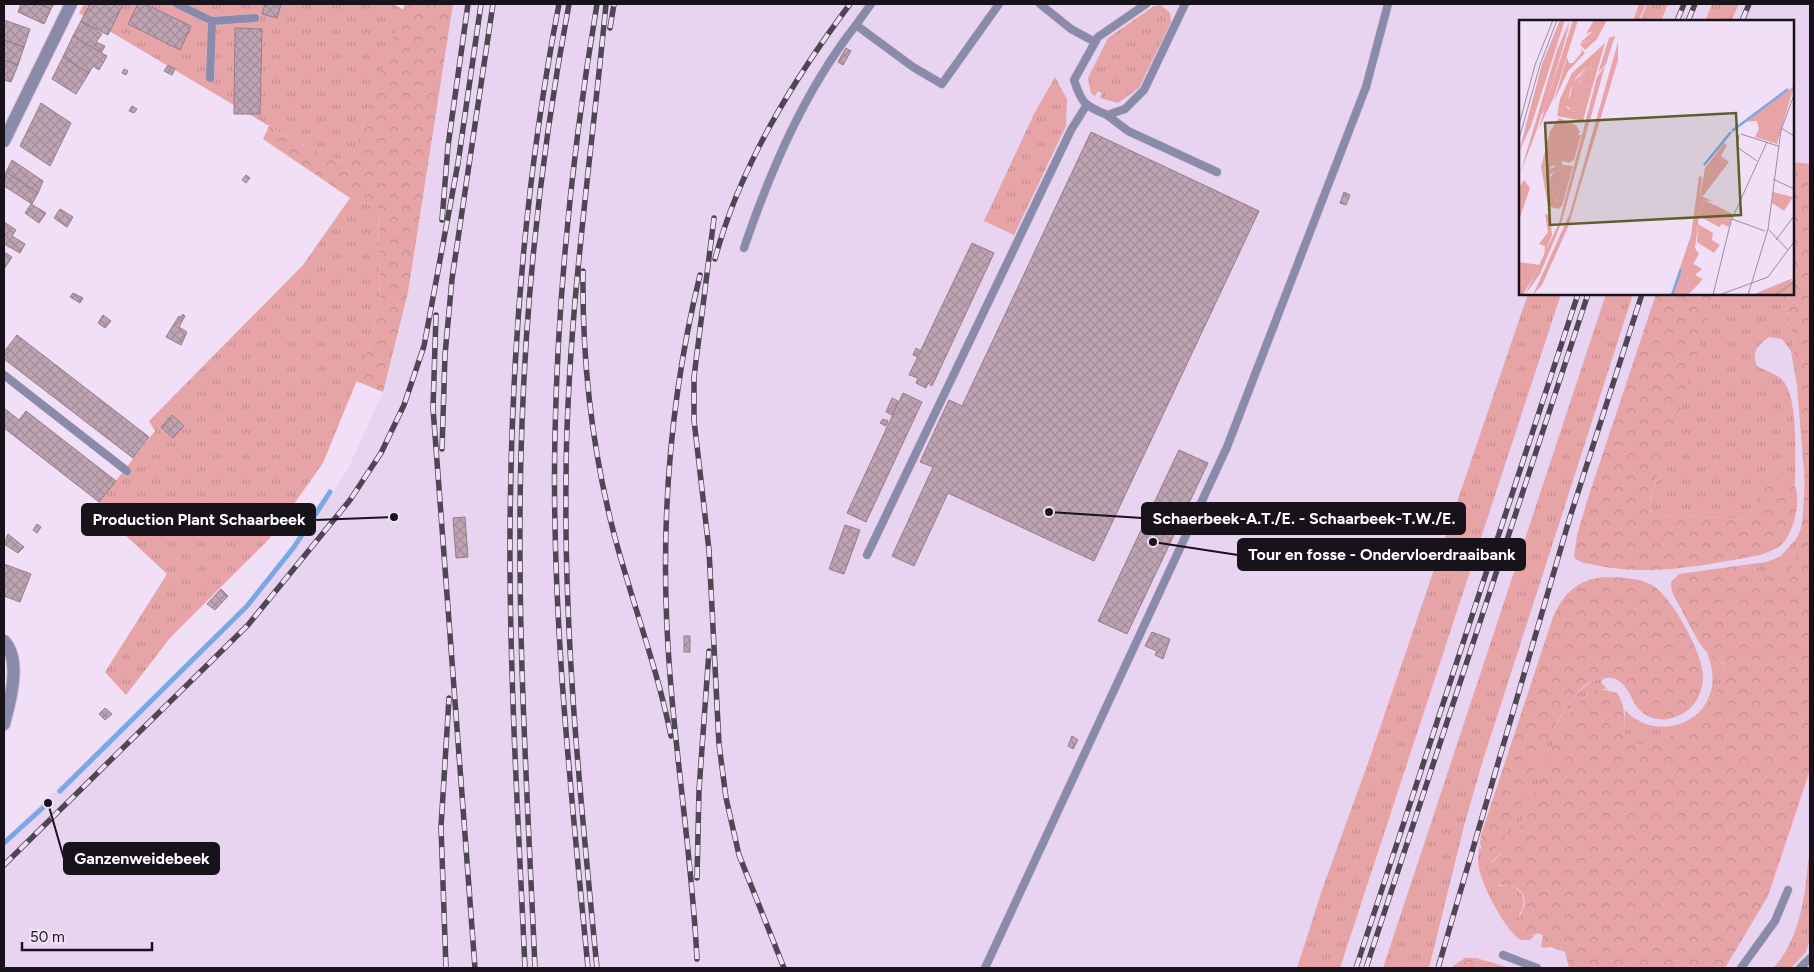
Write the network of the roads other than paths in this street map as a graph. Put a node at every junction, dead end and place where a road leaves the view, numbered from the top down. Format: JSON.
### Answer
{"nodes":[{"id":1,"x":71,"y":4,"type":"edge"},
{"id":2,"x":176,"y":4,"type":"edge"},
{"id":3,"x":871,"y":4,"type":"edge"},
{"id":4,"x":999,"y":4,"type":"edge"},
{"id":5,"x":1040,"y":4,"type":"edge"},
{"id":6,"x":1146,"y":4,"type":"edge"},
{"id":7,"x":1185,"y":4,"type":"edge"},
{"id":8,"x":1388,"y":4,"type":"edge"},
{"id":9,"x":255,"y":18,"type":"dead end"},
{"id":10,"x":212,"y":21,"type":"junction"},
{"id":11,"x":856,"y":25,"type":"junction"},
{"id":12,"x":1095,"y":42,"type":"junction"},
{"id":13,"x":210,"y":78,"type":"dead end"},
{"id":14,"x":1086,"y":106,"type":"junction"},
{"id":15,"x":1107,"y":115,"type":"junction"},
{"id":16,"x":4,"y":141,"type":"edge"},
{"id":17,"x":1217,"y":172,"type":"dead end"},
{"id":18,"x":744,"y":248,"type":"dead end"},
{"id":19,"x":4,"y":375,"type":"edge"},
{"id":20,"x":127,"y":471,"type":"dead end"},
{"id":21,"x":867,"y":555,"type":"dead end"},
{"id":22,"x":4,"y":641,"type":"edge"},
{"id":23,"x":4,"y":724,"type":"edge"},
{"id":24,"x":1788,"y":890,"type":"dead end"},
{"id":25,"x":1503,"y":955,"type":"dead end"},
{"id":26,"x":1810,"y":958,"type":"edge"},
{"id":27,"x":985,"y":968,"type":"edge"},
{"id":28,"x":1537,"y":968,"type":"edge"},
{"id":29,"x":1741,"y":968,"type":"edge"},
{"id":30,"x":1800,"y":968,"type":"edge"}],
"edges":[{"from":1,"to":16,"type":"street"},
{"from":2,"to":10,"type":"lane"},
{"from":3,"to":11,"type":"lane"},
{"from":4,"to":11,"type":"lane"},
{"from":5,"to":12,"type":"lane"},
{"from":6,"to":12,"type":"lane"},
{"from":7,"to":15,"type":"lane"},
{"from":8,"to":27,"type":"lane"},
{"from":9,"to":10,"type":"lane"},
{"from":10,"to":13,"type":"lane"},
{"from":11,"to":18,"type":"lane"},
{"from":12,"to":14,"type":"lane"},
{"from":14,"to":15,"type":"lane"},
{"from":14,"to":21,"type":"lane"},
{"from":15,"to":17,"type":"lane"},
{"from":19,"to":20,"type":"lane"},
{"from":22,"to":23,"type":"street"},
{"from":24,"to":29,"type":"lane"},
{"from":25,"to":28,"type":"lane"},
{"from":26,"to":30,"type":"lane"}]}
